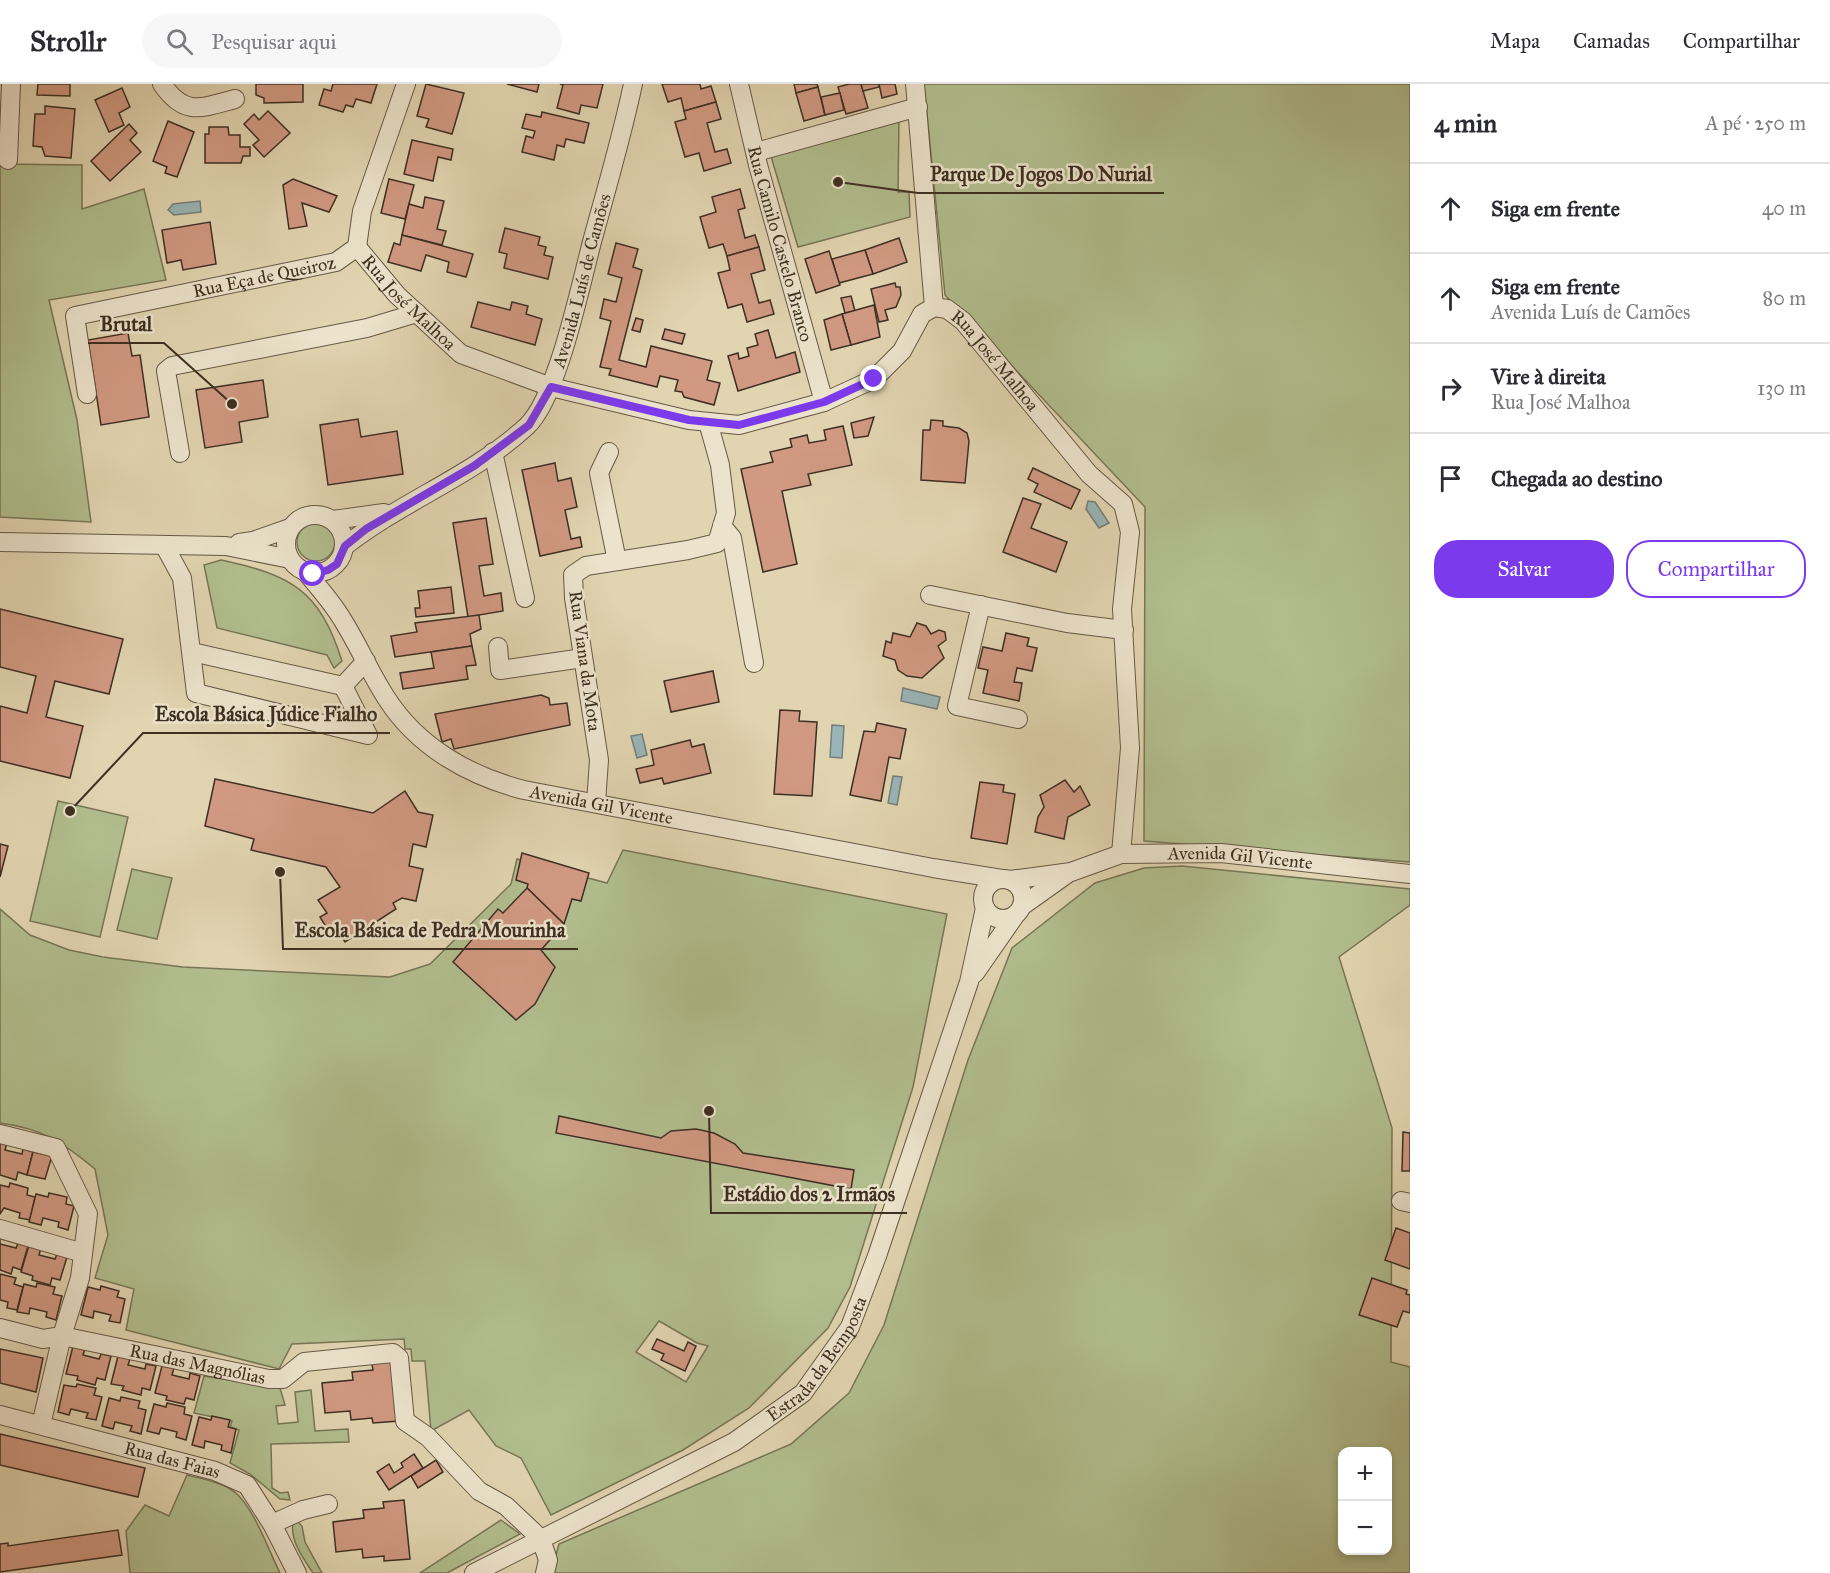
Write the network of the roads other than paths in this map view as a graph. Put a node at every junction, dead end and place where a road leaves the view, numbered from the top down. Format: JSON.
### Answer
{"nodes":[{"id":1,"x":11,"y":84,"type":"edge"},
{"id":2,"x":162,"y":84,"type":"edge"},
{"id":3,"x":406,"y":84,"type":"edge"},
{"id":4,"x":633,"y":84,"type":"edge"},
{"id":5,"x":739,"y":84,"type":"edge"},
{"id":6,"x":915,"y":84,"type":"edge"},
{"id":7,"x":235,"y":99,"type":"dead end"},
{"id":8,"x":918,"y":107,"type":"junction"},
{"id":9,"x":756,"y":152,"type":"junction"},
{"id":10,"x":8,"y":160,"type":"dead end"},
{"id":11,"x":357,"y":247,"type":"junction"},
{"id":12,"x":934,"y":307,"type":"junction"},
{"id":13,"x":417,"y":314,"type":"junction"},
{"id":14,"x":551,"y":387,"type":"junction"},
{"id":15,"x":87,"y":394,"type":"dead end"},
{"id":16,"x":824,"y":402,"type":"junction"},
{"id":17,"x":708,"y":422,"type":"junction"},
{"id":18,"x":493,"y":452,"type":"junction"},
{"id":19,"x":609,"y":452,"type":"dead end"},
{"id":20,"x":180,"y":453,"type":"dead end"},
{"id":21,"x":398,"y":510,"type":"junction"},
{"id":22,"x":333,"y":520,"type":"junction"},
{"id":23,"x":722,"y":526,"type":"junction"},
{"id":24,"x":290,"y":528,"type":"junction"},
{"id":25,"x":0,"y":542,"type":"edge"},
{"id":26,"x":164,"y":545,"type":"junction"},
{"id":27,"x":226,"y":546,"type":"junction"},
{"id":28,"x":345,"y":546,"type":"junction"},
{"id":29,"x":290,"y":559,"type":"junction"},
{"id":30,"x":617,"y":561,"type":"junction"},
{"id":31,"x":328,"y":570,"type":"junction"},
{"id":32,"x":306,"y":572,"type":"junction"},
{"id":33,"x":930,"y":595,"type":"dead end"},
{"id":34,"x":525,"y":598,"type":"dead end"},
{"id":35,"x":981,"y":605,"type":"junction"},
{"id":36,"x":342,"y":618,"type":"junction"},
{"id":37,"x":1124,"y":630,"type":"junction"},
{"id":38,"x":498,"y":647,"type":"dead end"},
{"id":39,"x":192,"y":652,"type":"junction"},
{"id":40,"x":583,"y":658,"type":"junction"},
{"id":41,"x":366,"y":661,"type":"junction"},
{"id":42,"x":754,"y":663,"type":"dead end"},
{"id":43,"x":343,"y":687,"type":"junction"},
{"id":44,"x":1018,"y":719,"type":"dead end"},
{"id":45,"x":596,"y":803,"type":"junction"},
{"id":46,"x":1121,"y":854,"type":"junction"},
{"id":47,"x":933,"y":868,"type":"junction"},
{"id":48,"x":1071,"y":872,"type":"junction"},
{"id":49,"x":1410,"y":874,"type":"edge"},
{"id":50,"x":1006,"y":879,"type":"junction"},
{"id":51,"x":984,"y":905,"type":"junction"},
{"id":52,"x":1019,"y":910,"type":"junction"},
{"id":53,"x":969,"y":982,"type":"junction"},
{"id":54,"x":0,"y":1134,"type":"edge"},
{"id":55,"x":0,"y":1229,"type":"edge"},
{"id":56,"x":83,"y":1253,"type":"junction"},
{"id":57,"x":0,"y":1328,"type":"edge"},
{"id":58,"x":62,"y":1336,"type":"junction"},
{"id":59,"x":0,"y":1415,"type":"edge"},
{"id":60,"x":41,"y":1425,"type":"junction"},
{"id":61,"x":328,"y":1504,"type":"dead end"},
{"id":62,"x":272,"y":1524,"type":"junction"},
{"id":63,"x":541,"y":1539,"type":"junction"},
{"id":64,"x":297,"y":1573,"type":"edge"},
{"id":65,"x":474,"y":1573,"type":"edge"},
{"id":66,"x":545,"y":1573,"type":"edge"}],
"edges":[{"from":1,"to":10,"type":"street"},
{"from":2,"to":7,"type":"street"},
{"from":3,"to":11,"type":"street","name":"Rua Eça de Queiroz"},
{"from":4,"to":14,"type":"street","name":"Avenida Luís de Camões"},
{"from":5,"to":9,"type":"street","name":"Rua Camilo Castelo Branco"},
{"from":6,"to":8,"type":"street"},
{"from":8,"to":9,"type":"street"},
{"from":8,"to":12,"type":"street"},
{"from":9,"to":16,"type":"street","name":"Rua Camilo Castelo Branco"},
{"from":11,"to":13,"type":"street","name":"Rua José Malhoa"},
{"from":11,"to":15,"type":"street","name":"Rua Eça de Queiroz"},
{"from":12,"to":16,"type":"street","name":"Rua José Malhoa"},
{"from":12,"to":37,"type":"street","name":"Rua José Malhoa"},
{"from":13,"to":14,"type":"street","name":"Rua José Malhoa"},
{"from":13,"to":20,"type":"street"},
{"from":14,"to":17,"type":"street","name":"Rua José Malhoa"},
{"from":14,"to":18,"type":"street","name":"Avenida Luís de Camões"},
{"from":16,"to":17,"type":"street","name":"Rua José Malhoa"},
{"from":17,"to":23,"type":"street"},
{"from":18,"to":21,"type":"street","name":"Avenida Luís de Camões"},
{"from":18,"to":34,"type":"street"},
{"from":19,"to":30,"type":"street"},
{"from":21,"to":22,"type":"street"},
{"from":21,"to":28,"type":"street","name":"Avenida Luís de Camões"},
{"from":22,"to":24,"type":"street"},
{"from":22,"to":28,"type":"street"},
{"from":23,"to":30,"type":"street","name":"Rua Viana da Mota"},
{"from":23,"to":42,"type":"street"},
{"from":24,"to":27,"type":"street"},
{"from":24,"to":29,"type":"street"},
{"from":25,"to":26,"type":"street"},
{"from":26,"to":27,"type":"street"},
{"from":26,"to":39,"type":"street"},
{"from":27,"to":29,"type":"street"},
{"from":28,"to":31,"type":"street"},
{"from":29,"to":32,"type":"street"},
{"from":30,"to":40,"type":"street","name":"Rua Viana da Mota"},
{"from":31,"to":32,"type":"street"},
{"from":31,"to":36,"type":"street"},
{"from":32,"to":36,"type":"street"},
{"from":33,"to":35,"type":"street"},
{"from":35,"to":37,"type":"street"},
{"from":35,"to":44,"type":"street"},
{"from":36,"to":41,"type":"street","name":"Avenida Gil Vicente"},
{"from":37,"to":46,"type":"street","name":"Rua José Malhoa"},
{"from":38,"to":40,"type":"street"},
{"from":39,"to":43,"type":"street"},
{"from":39,"to":43,"type":"street"},
{"from":40,"to":45,"type":"street","name":"Rua Viana da Mota"},
{"from":41,"to":43,"type":"street"},
{"from":41,"to":45,"type":"street","name":"Avenida Gil Vicente"},
{"from":45,"to":47,"type":"street","name":"Avenida Gil Vicente"},
{"from":46,"to":48,"type":"street","name":"Avenida Gil Vicente"},
{"from":46,"to":49,"type":"street","name":"Avenida Gil Vicente"},
{"from":47,"to":50,"type":"street","name":"Avenida Gil Vicente"},
{"from":47,"to":51,"type":"street"},
{"from":48,"to":50,"type":"street","name":"Avenida Gil Vicente"},
{"from":48,"to":52,"type":"street"},
{"from":50,"to":51,"type":"street"},
{"from":50,"to":52,"type":"street"},
{"from":51,"to":52,"type":"street"},
{"from":51,"to":53,"type":"street"},
{"from":52,"to":53,"type":"street"},
{"from":53,"to":63,"type":"street","name":"Estrada da Bemposta"},
{"from":54,"to":56,"type":"street"},
{"from":55,"to":56,"type":"street"},
{"from":56,"to":58,"type":"street"},
{"from":57,"to":58,"type":"street","name":"Rua das Magnólias"},
{"from":58,"to":60,"type":"street"},
{"from":58,"to":63,"type":"street","name":"Rua das Magnólias"},
{"from":59,"to":60,"type":"street","name":"Rua das Faias"},
{"from":60,"to":62,"type":"street","name":"Rua das Faias"},
{"from":61,"to":62,"type":"street"},
{"from":62,"to":64,"type":"street","name":"Rua das Faias"},
{"from":63,"to":65,"type":"street","name":"Estrada da Bemposta"},
{"from":63,"to":66,"type":"street"}]}
